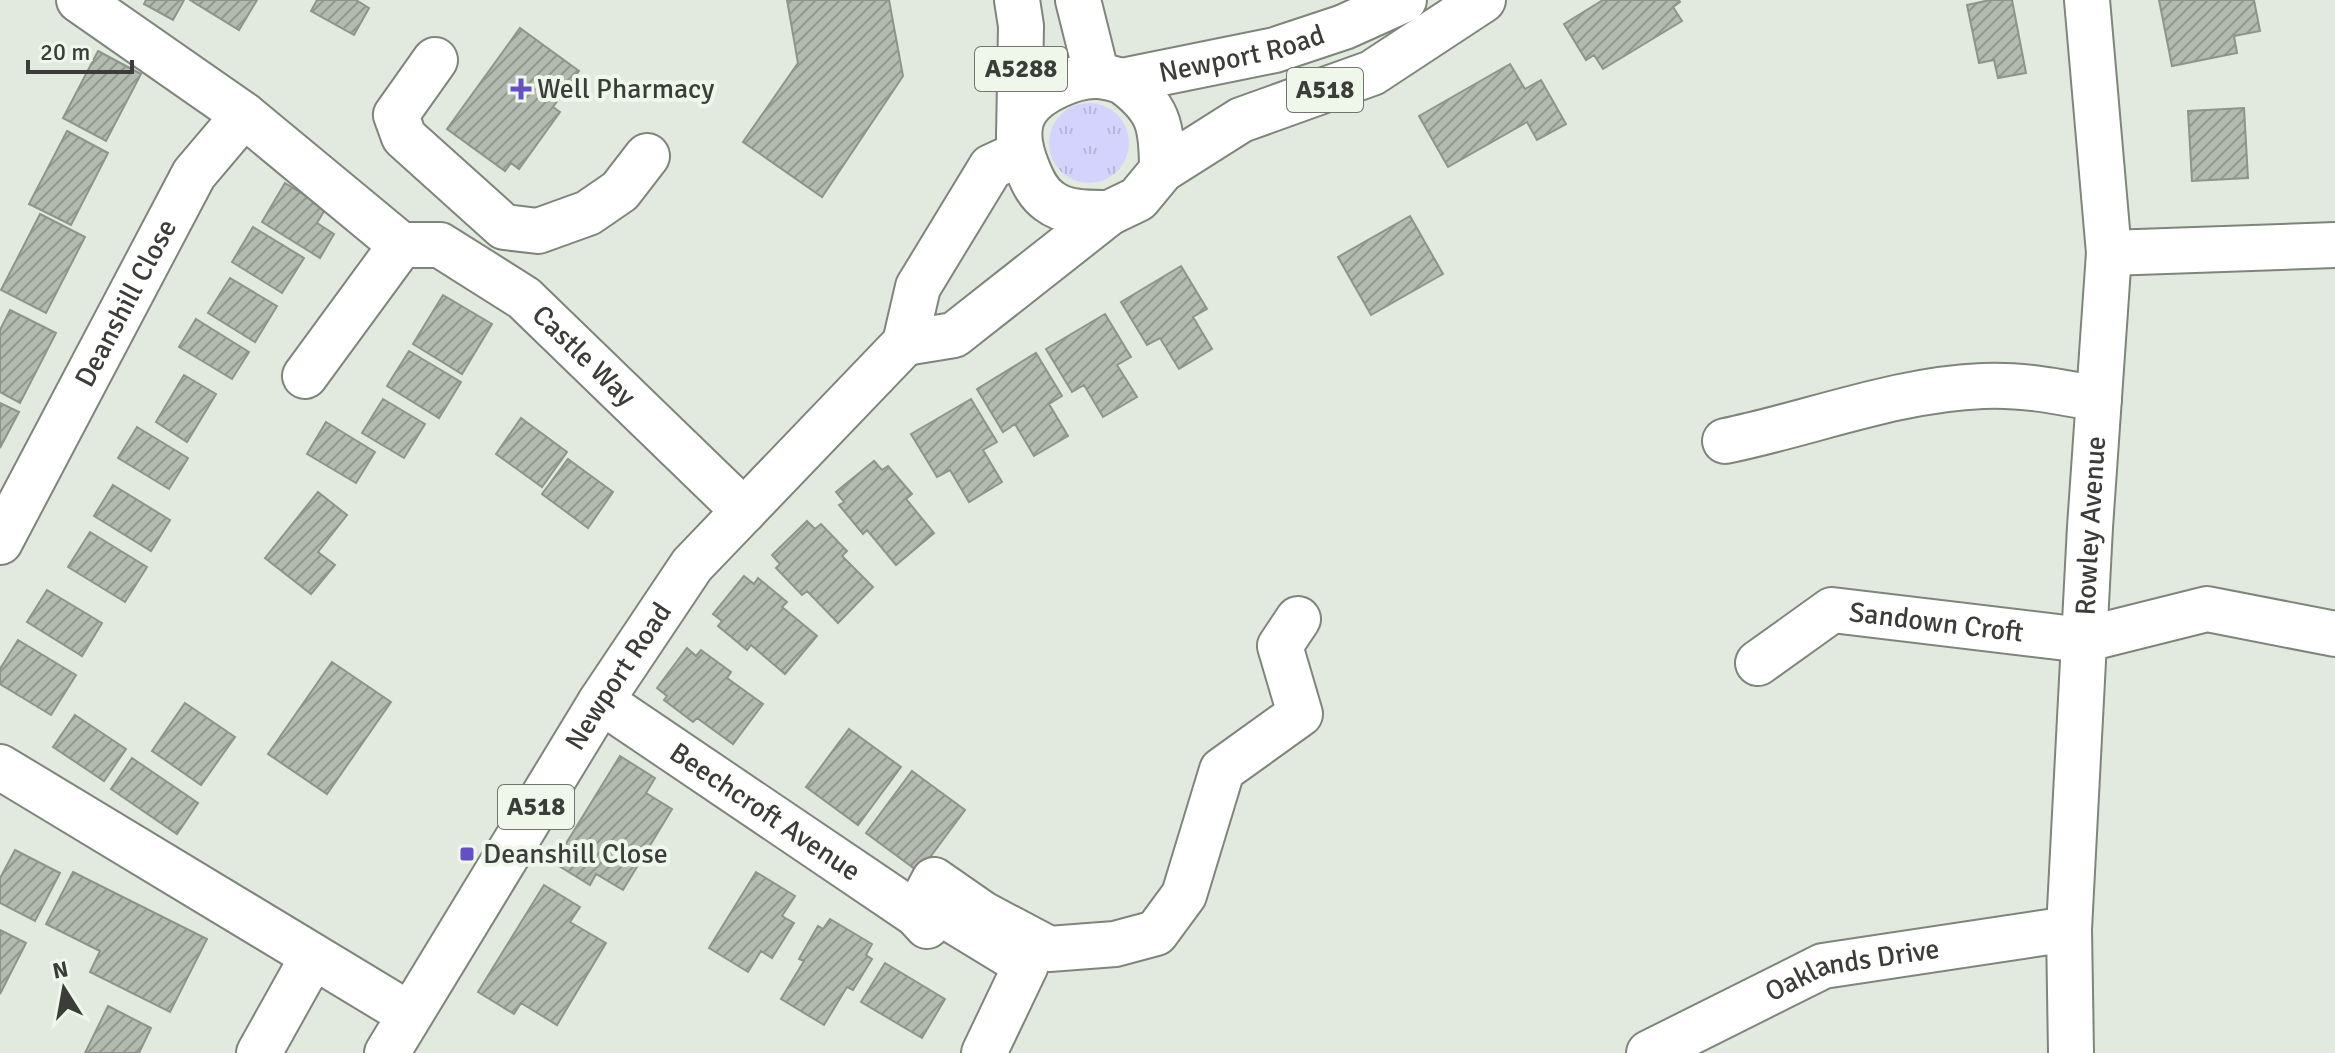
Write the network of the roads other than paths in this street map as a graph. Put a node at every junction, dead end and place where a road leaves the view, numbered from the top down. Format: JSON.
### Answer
{"nodes":[{"id":1,"x":79,"y":0,"type":"edge"},
{"id":2,"x":1017,"y":0,"type":"edge"},
{"id":3,"x":1078,"y":0,"type":"edge"},
{"id":4,"x":1404,"y":0,"type":"edge"},
{"id":5,"x":1483,"y":0,"type":"edge"},
{"id":6,"x":2087,"y":0,"type":"edge"},
{"id":7,"x":435,"y":60,"type":"dead end"},
{"id":8,"x":1109,"y":78,"type":"junction"},
{"id":9,"x":244,"y":115,"type":"junction"},
{"id":10,"x":1020,"y":146,"type":"junction"},
{"id":11,"x":647,"y":156,"type":"dead end"},
{"id":12,"x":1162,"y":170,"type":"junction"},
{"id":13,"x":1109,"y":213,"type":"junction"},
{"id":14,"x":504,"y":227,"type":"junction"},
{"id":15,"x":401,"y":245,"type":"junction"},
{"id":16,"x":2335,"y":245,"type":"edge"},
{"id":17,"x":2109,"y":253,"type":"junction"},
{"id":18,"x":477,"y":268,"type":"junction"},
{"id":19,"x":905,"y":343,"type":"junction"},
{"id":20,"x":305,"y":376,"type":"dead end"},
{"id":21,"x":2099,"y":399,"type":"junction"},
{"id":22,"x":1725,"y":441,"type":"dead end"},
{"id":23,"x":744,"y":511,"type":"junction"},
{"id":24,"x":0,"y":542,"type":"edge"},
{"id":25,"x":1298,"y":619,"type":"dead end"},
{"id":26,"x":2335,"y":634,"type":"edge"},
{"id":27,"x":2083,"y":640,"type":"junction"},
{"id":28,"x":1758,"y":663,"type":"dead end"},
{"id":29,"x":601,"y":701,"type":"junction"},
{"id":30,"x":0,"y":767,"type":"edge"},
{"id":31,"x":922,"y":920,"type":"junction"},
{"id":32,"x":2069,"y":929,"type":"junction"},
{"id":33,"x":312,"y":958,"type":"junction"},
{"id":34,"x":409,"y":1014,"type":"junction"},
{"id":35,"x":259,"y":1053,"type":"edge"},
{"id":36,"x":387,"y":1053,"type":"edge"},
{"id":37,"x":984,"y":1053,"type":"edge"},
{"id":38,"x":1649,"y":1053,"type":"edge"},
{"id":39,"x":2071,"y":1053,"type":"edge"}],
"edges":[{"from":1,"to":9,"type":"main road"},
{"from":2,"to":10,"type":"main road","number":"A5288"},
{"from":3,"to":8,"type":"main road","number":"A5288"},
{"from":4,"to":8,"type":"main road","name":"Newport Road","number":"A518"},
{"from":5,"to":12,"type":"main road","name":"Newport Road","number":"A518"},
{"from":6,"to":17,"type":"main road","name":"Rowley Avenue"},
{"from":7,"to":14,"type":"main road"},
{"from":8,"to":10,"type":"main road","name":"Newport Road","number":"A518"},
{"from":8,"to":12,"type":"main road","name":"Newport Road"},
{"from":9,"to":15,"type":"main road"},
{"from":9,"to":24,"type":"main road","name":"Deanshill Close"},
{"from":10,"to":13,"type":"main road"},
{"from":10,"to":19,"type":"main road"},
{"from":11,"to":14,"type":"main road"},
{"from":12,"to":13,"type":"main road","name":"Newport Road","number":"A518"},
{"from":13,"to":19,"type":"main road","name":"Newport Road","number":"A518"},
{"from":14,"to":18,"type":"main road"},
{"from":15,"to":18,"type":"main road","name":"Castle Way"},
{"from":15,"to":20,"type":"main road"},
{"from":16,"to":17,"type":"main road"},
{"from":17,"to":21,"type":"main road","name":"Rowley Avenue"},
{"from":18,"to":23,"type":"main road","name":"Castle Way"},
{"from":19,"to":23,"type":"main road","name":"Newport Road","number":"A518"},
{"from":21,"to":22,"type":"main road"},
{"from":21,"to":27,"type":"main road","name":"Rowley Avenue"},
{"from":23,"to":29,"type":"main road","name":"Newport Road","number":"A518"},
{"from":25,"to":31,"type":"main road"},
{"from":26,"to":27,"type":"main road"},
{"from":27,"to":28,"type":"main road","name":"Sandown Croft"},
{"from":27,"to":32,"type":"main road","name":"Rowley Avenue"},
{"from":29,"to":31,"type":"main road","name":"Beechcroft Avenue"},
{"from":29,"to":34,"type":"main road","name":"Newport Road","number":"A518"},
{"from":30,"to":33,"type":"main road"},
{"from":31,"to":37,"type":"main road"},
{"from":32,"to":38,"type":"main road","name":"Oaklands Drive"},
{"from":32,"to":39,"type":"main road","name":"Rowley Avenue"},
{"from":33,"to":34,"type":"main road"},
{"from":33,"to":35,"type":"main road"},
{"from":34,"to":36,"type":"main road","name":"Newport Road","number":"A518"}]}
